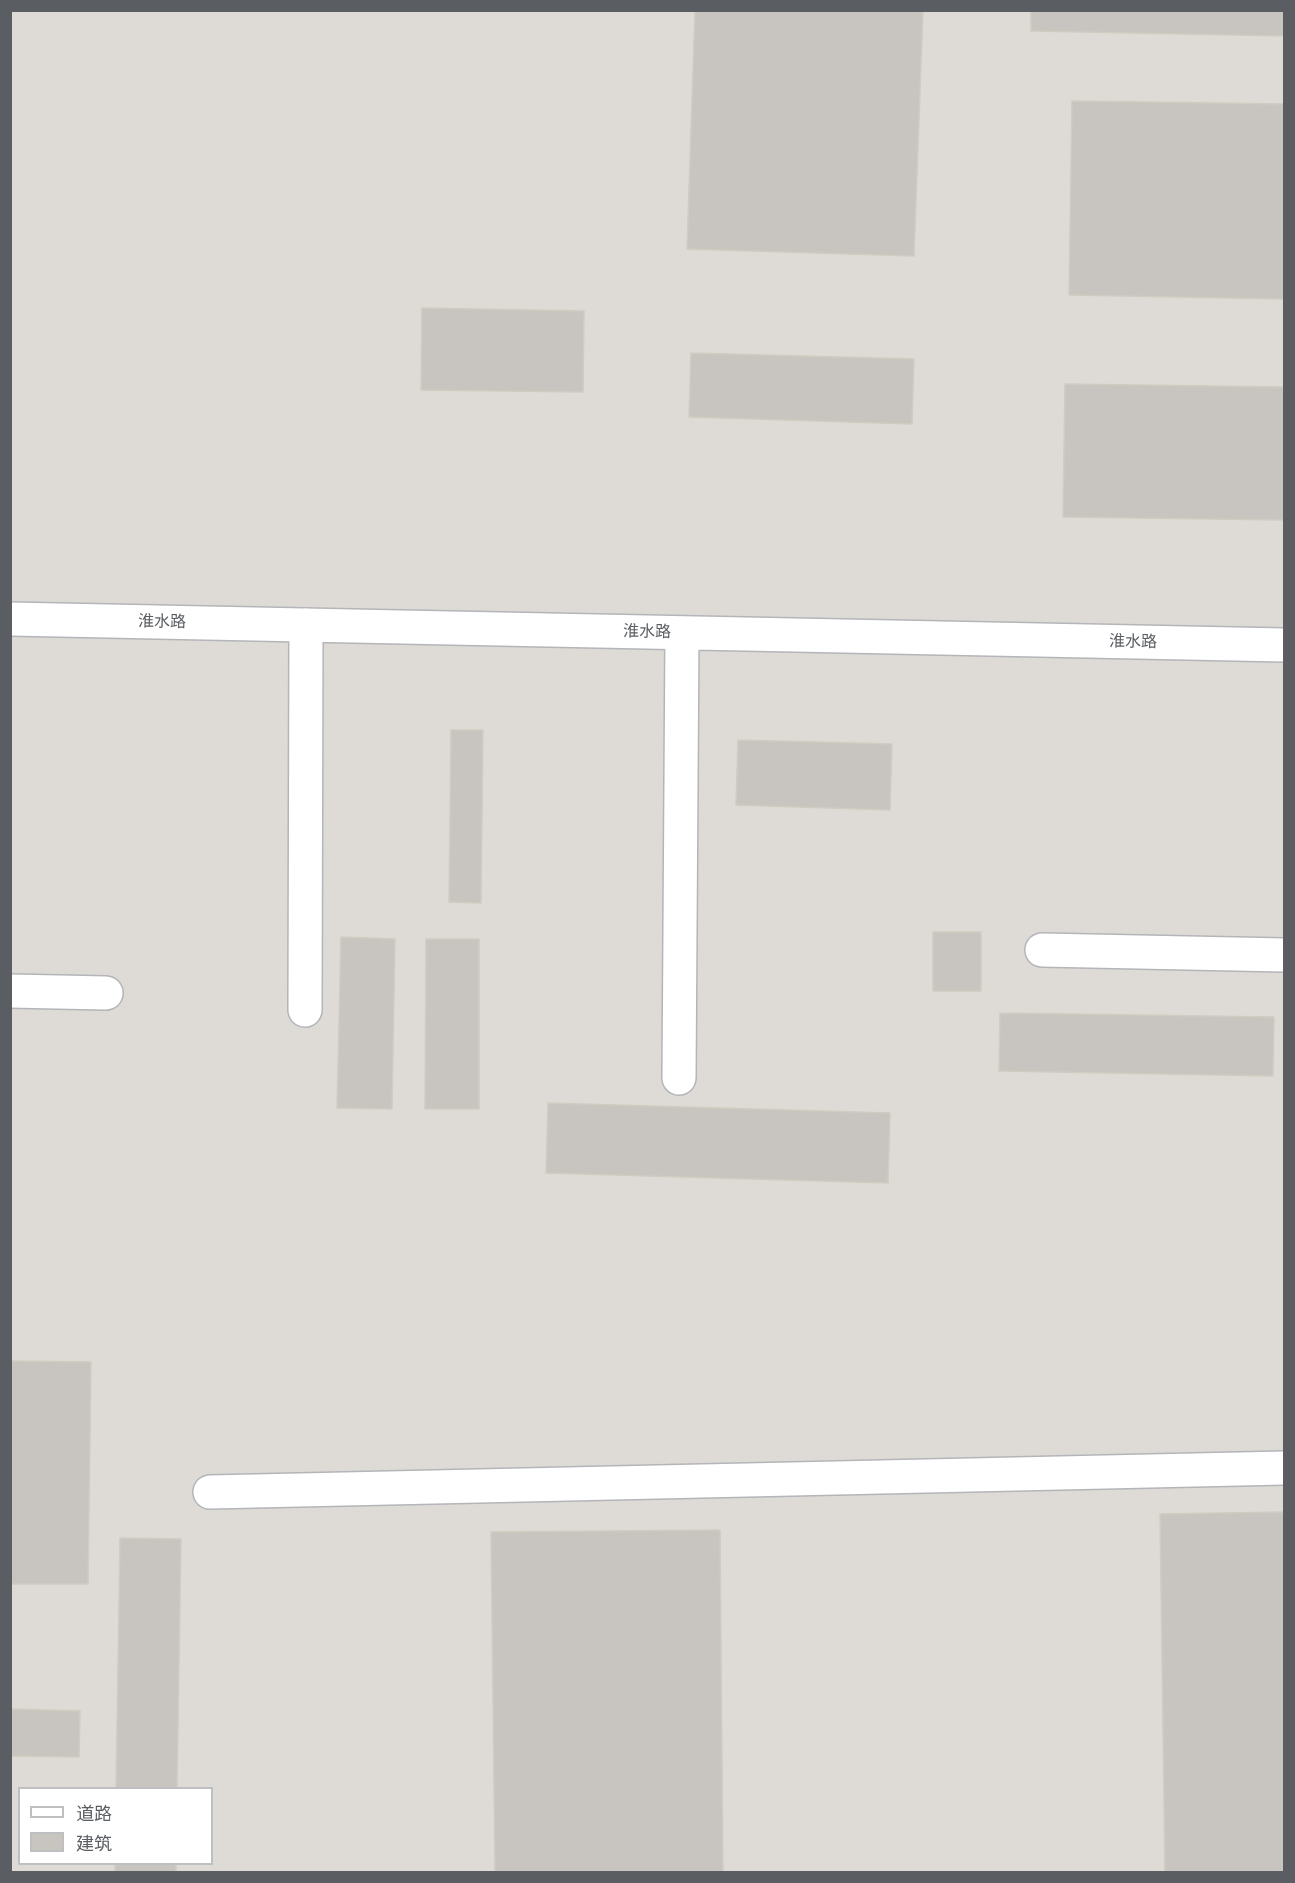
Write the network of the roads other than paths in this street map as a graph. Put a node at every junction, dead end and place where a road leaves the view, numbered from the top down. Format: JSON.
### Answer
{"nodes":[{"id":1,"x":10,"y":619,"type":"edge"},
{"id":2,"x":306,"y":625,"type":"junction"},
{"id":3,"x":682,"y":633,"type":"junction"},
{"id":4,"x":1284,"y":645,"type":"edge"},
{"id":5,"x":1042,"y":950,"type":"dead end"},
{"id":6,"x":1284,"y":955,"type":"edge"},
{"id":7,"x":10,"y":991,"type":"edge"},
{"id":8,"x":106,"y":993,"type":"dead end"},
{"id":9,"x":305,"y":1010,"type":"dead end"},
{"id":10,"x":679,"y":1078,"type":"dead end"},
{"id":11,"x":1284,"y":1467,"type":"edge"},
{"id":12,"x":210,"y":1492,"type":"dead end"}],
"edges":[{"from":1,"to":2,"type":"street","name":"淮水路"},
{"from":2,"to":3,"type":"street","name":"淮水路"},
{"from":2,"to":9,"type":"street"},
{"from":3,"to":4,"type":"street","name":"淮水路"},
{"from":3,"to":10,"type":"street"},
{"from":5,"to":6,"type":"street"},
{"from":7,"to":8,"type":"street"},
{"from":11,"to":12,"type":"street"}]}
